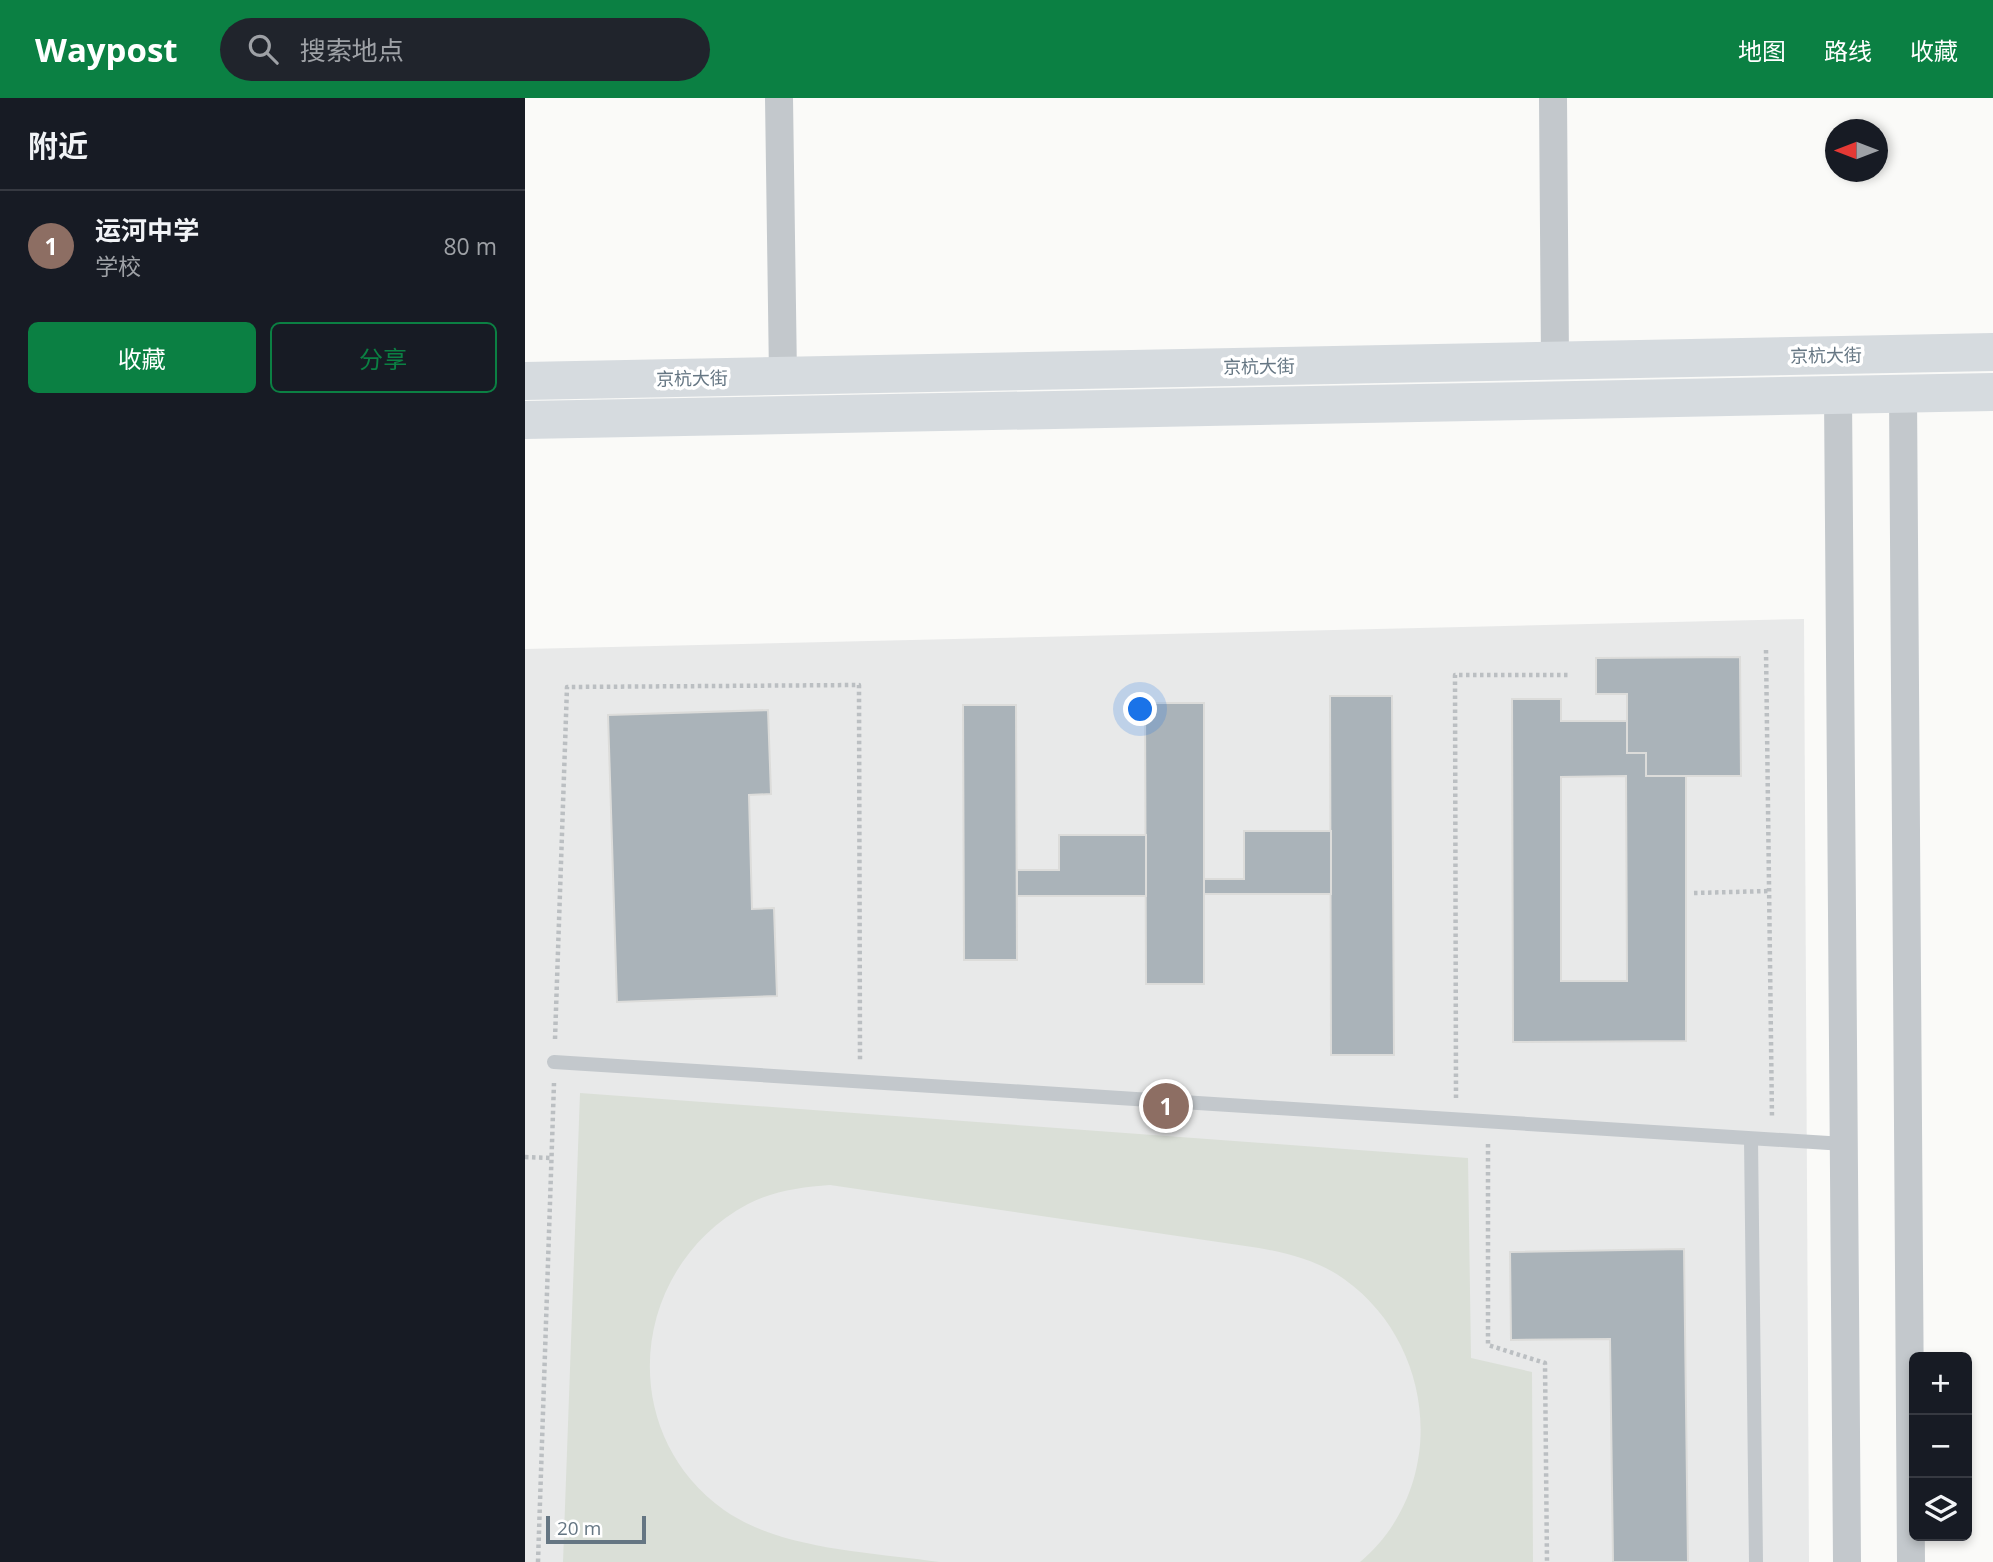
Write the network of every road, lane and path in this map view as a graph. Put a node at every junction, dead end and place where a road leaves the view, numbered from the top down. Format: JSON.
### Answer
{"nodes":[{"id":1,"x":779,"y":98,"type":"edge"},
{"id":2,"x":1553,"y":98,"type":"edge"},
{"id":3,"x":1993,"y":352,"type":"edge"},
{"id":4,"x":1555,"y":360,"type":"junction"},
{"id":5,"x":783,"y":376,"type":"junction"},
{"id":6,"x":525,"y":380,"type":"edge"},
{"id":7,"x":1993,"y":392,"type":"edge"},
{"id":8,"x":1903,"y":394,"type":"junction"},
{"id":9,"x":1838,"y":395,"type":"junction"},
{"id":10,"x":525,"y":420,"type":"edge"},
{"id":11,"x":1766,"y":650,"type":"dead end"},
{"id":12,"x":1570,"y":675,"type":"dead end"},
{"id":13,"x":1769,"y":891,"type":"junction"},
{"id":14,"x":1694,"y":893,"type":"dead end"},
{"id":15,"x":554,"y":1062,"type":"junction"},
{"id":16,"x":860,"y":1082,"type":"junction"},
{"id":17,"x":1456,"y":1120,"type":"junction"},
{"id":18,"x":1487,"y":1122,"type":"junction"},
{"id":19,"x":1751,"y":1139,"type":"junction"},
{"id":20,"x":1772,"y":1140,"type":"junction"},
{"id":21,"x":1844,"y":1144,"type":"junction"},
{"id":22,"x":525,"y":1157,"type":"edge"},
{"id":23,"x":551,"y":1158,"type":"junction"},
{"id":24,"x":538,"y":1562,"type":"edge"},
{"id":25,"x":1547,"y":1562,"type":"edge"},
{"id":26,"x":1756,"y":1562,"type":"edge"},
{"id":27,"x":1847,"y":1562,"type":"edge"},
{"id":28,"x":1911,"y":1562,"type":"edge"}],
"edges":[{"from":1,"to":5,"type":"street"},
{"from":2,"to":4,"type":"street"},
{"from":3,"to":4,"type":"main road","name":"京杭大街"},
{"from":4,"to":5,"type":"main road","name":"京杭大街"},
{"from":5,"to":6,"type":"main road","name":"京杭大街"},
{"from":7,"to":8,"type":"main road"},
{"from":8,"to":9,"type":"main road"},
{"from":8,"to":28,"type":"street"},
{"from":9,"to":10,"type":"main road"},
{"from":9,"to":21,"type":"street"},
{"from":11,"to":13,"type":"path"},
{"from":12,"to":17,"type":"path"},
{"from":13,"to":14,"type":"path"},
{"from":13,"to":20,"type":"path"},
{"from":15,"to":16,"type":"lane"},
{"from":15,"to":16,"type":"path"},
{"from":15,"to":23,"type":"path"},
{"from":16,"to":17,"type":"lane"},
{"from":17,"to":18,"type":"lane"},
{"from":18,"to":19,"type":"lane"},
{"from":18,"to":25,"type":"path"},
{"from":19,"to":20,"type":"lane"},
{"from":19,"to":26,"type":"lane"},
{"from":20,"to":21,"type":"lane"},
{"from":21,"to":27,"type":"street"},
{"from":22,"to":23,"type":"path"},
{"from":23,"to":24,"type":"path"}]}
